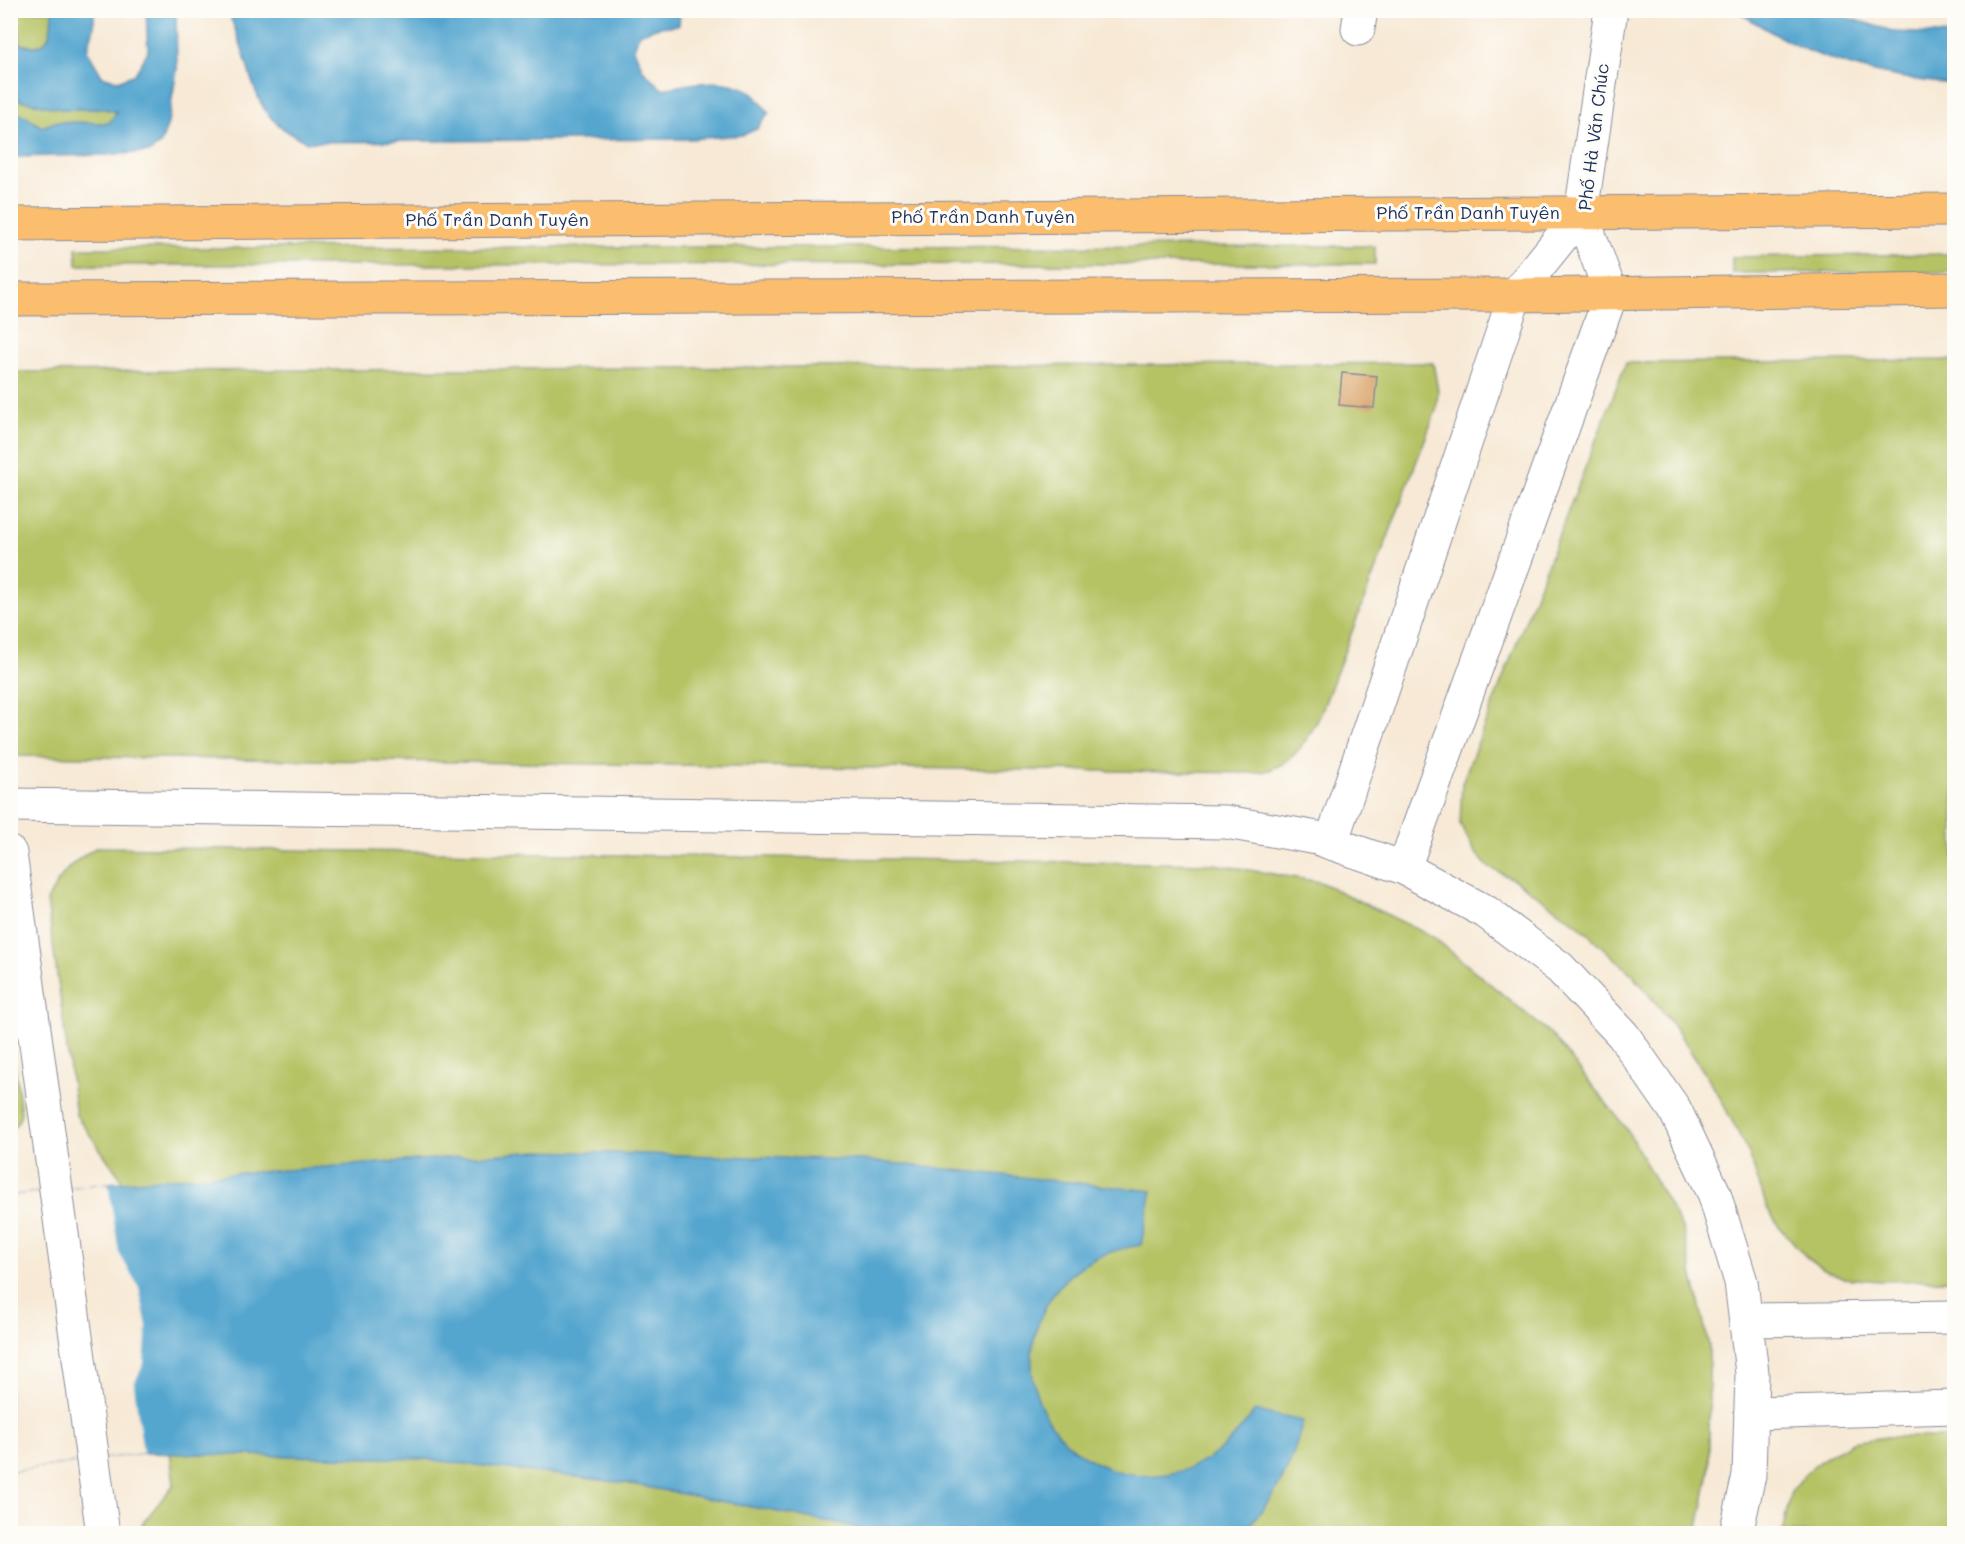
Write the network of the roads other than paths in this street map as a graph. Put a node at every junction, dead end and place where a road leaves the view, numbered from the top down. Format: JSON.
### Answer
{"nodes":[{"id":1,"x":1611,"y":10,"type":"edge"},
{"id":2,"x":1954,"y":210,"type":"edge"},
{"id":3,"x":1581,"y":213,"type":"junction"},
{"id":4,"x":10,"y":224,"type":"edge"},
{"id":5,"x":1954,"y":289,"type":"edge"},
{"id":6,"x":1611,"y":294,"type":"junction"},
{"id":7,"x":1515,"y":295,"type":"junction"},
{"id":8,"x":10,"y":299,"type":"edge"},
{"id":9,"x":10,"y":805,"type":"edge"},
{"id":10,"x":1331,"y":843,"type":"junction"},
{"id":11,"x":10,"y":854,"type":"edge"},
{"id":12,"x":1404,"y":868,"type":"junction"},
{"id":13,"x":1954,"y":1317,"type":"edge"},
{"id":14,"x":1746,"y":1320,"type":"junction"},
{"id":15,"x":1954,"y":1407,"type":"edge"},
{"id":16,"x":1751,"y":1413,"type":"junction"},
{"id":17,"x":103,"y":1533,"type":"edge"},
{"id":18,"x":1736,"y":1533,"type":"edge"}],
"edges":[{"from":1,"to":3,"type":"street","name":"Phố Hà Văn Chúc"},
{"from":2,"to":3,"type":"main road","name":"Phố Trần Danh Tuyên"},
{"from":3,"to":4,"type":"main road","name":"Phố Trần Danh Tuyên"},
{"from":3,"to":6,"type":"street","name":"Phố Hà Văn Chúc"},
{"from":3,"to":7,"type":"street"},
{"from":5,"to":6,"type":"main road"},
{"from":6,"to":7,"type":"main road"},
{"from":6,"to":12,"type":"street"},
{"from":7,"to":8,"type":"main road"},
{"from":7,"to":10,"type":"street"},
{"from":9,"to":10,"type":"street"},
{"from":10,"to":12,"type":"street"},
{"from":11,"to":17,"type":"street"},
{"from":12,"to":14,"type":"street"},
{"from":13,"to":14,"type":"street"},
{"from":14,"to":16,"type":"street"},
{"from":15,"to":16,"type":"street"},
{"from":16,"to":18,"type":"street"}]}
